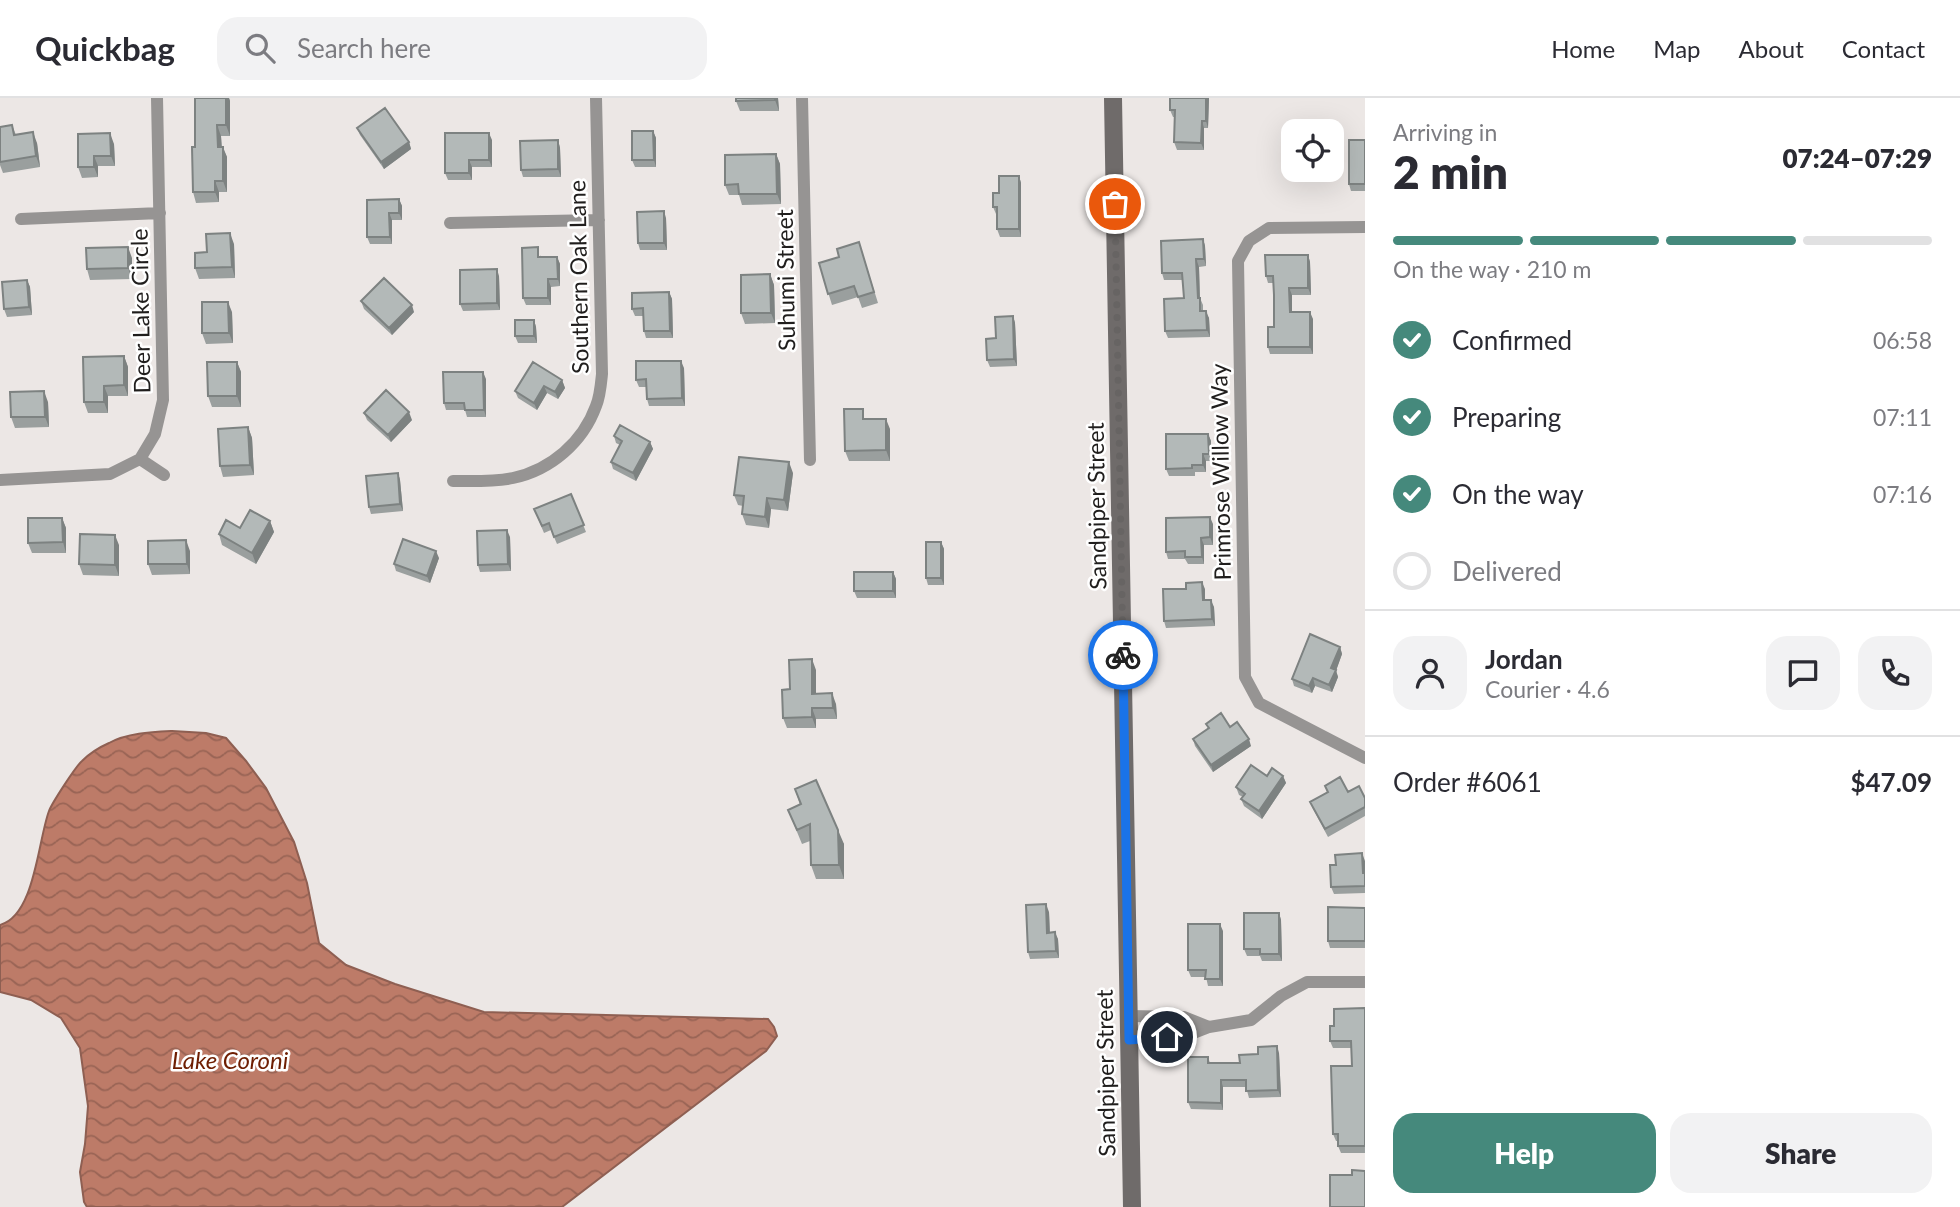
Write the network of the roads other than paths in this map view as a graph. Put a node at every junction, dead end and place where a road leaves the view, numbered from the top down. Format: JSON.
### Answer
{"nodes":[{"id":1,"x":157,"y":98,"type":"edge"},
{"id":2,"x":596,"y":98,"type":"edge"},
{"id":3,"x":802,"y":98,"type":"edge"},
{"id":4,"x":1113,"y":98,"type":"edge"},
{"id":5,"x":160,"y":213,"type":"junction"},
{"id":6,"x":21,"y":219,"type":"dead end"},
{"id":7,"x":599,"y":220,"type":"junction"},
{"id":8,"x":450,"y":223,"type":"dead end"},
{"id":9,"x":1365,"y":227,"type":"edge"},
{"id":10,"x":139,"y":458,"type":"junction"},
{"id":11,"x":810,"y":460,"type":"dead end"},
{"id":12,"x":164,"y":475,"type":"dead end"},
{"id":13,"x":0,"y":481,"type":"edge"},
{"id":14,"x":453,"y":481,"type":"dead end"},
{"id":15,"x":1365,"y":758,"type":"edge"},
{"id":16,"x":1365,"y":982,"type":"edge"},
{"id":17,"x":1129,"y":1016,"type":"junction"},
{"id":18,"x":1209,"y":1027,"type":"junction"},
{"id":19,"x":1129,"y":1040,"type":"junction"},
{"id":20,"x":1132,"y":1207,"type":"edge"}],
"edges":[{"from":1,"to":5,"type":"street","name":"Deer Lake Circle"},
{"from":2,"to":7,"type":"street","name":"Southern Oak Lane"},
{"from":3,"to":11,"type":"street","name":"Suhumi Street"},
{"from":4,"to":17,"type":"street","name":"Sandpiper Street"},
{"from":5,"to":6,"type":"street"},
{"from":5,"to":10,"type":"street","name":"Deer Lake Circle"},
{"from":7,"to":8,"type":"street"},
{"from":7,"to":14,"type":"street","name":"Southern Oak Lane"},
{"from":9,"to":15,"type":"street","name":"Primrose Willow Way"},
{"from":10,"to":12,"type":"street"},
{"from":10,"to":13,"type":"street"},
{"from":16,"to":18,"type":"street"},
{"from":17,"to":18,"type":"street"},
{"from":17,"to":19,"type":"street","name":"Sandpiper Street"},
{"from":18,"to":19,"type":"street"},
{"from":19,"to":20,"type":"street","name":"Sandpiper Street"}]}
